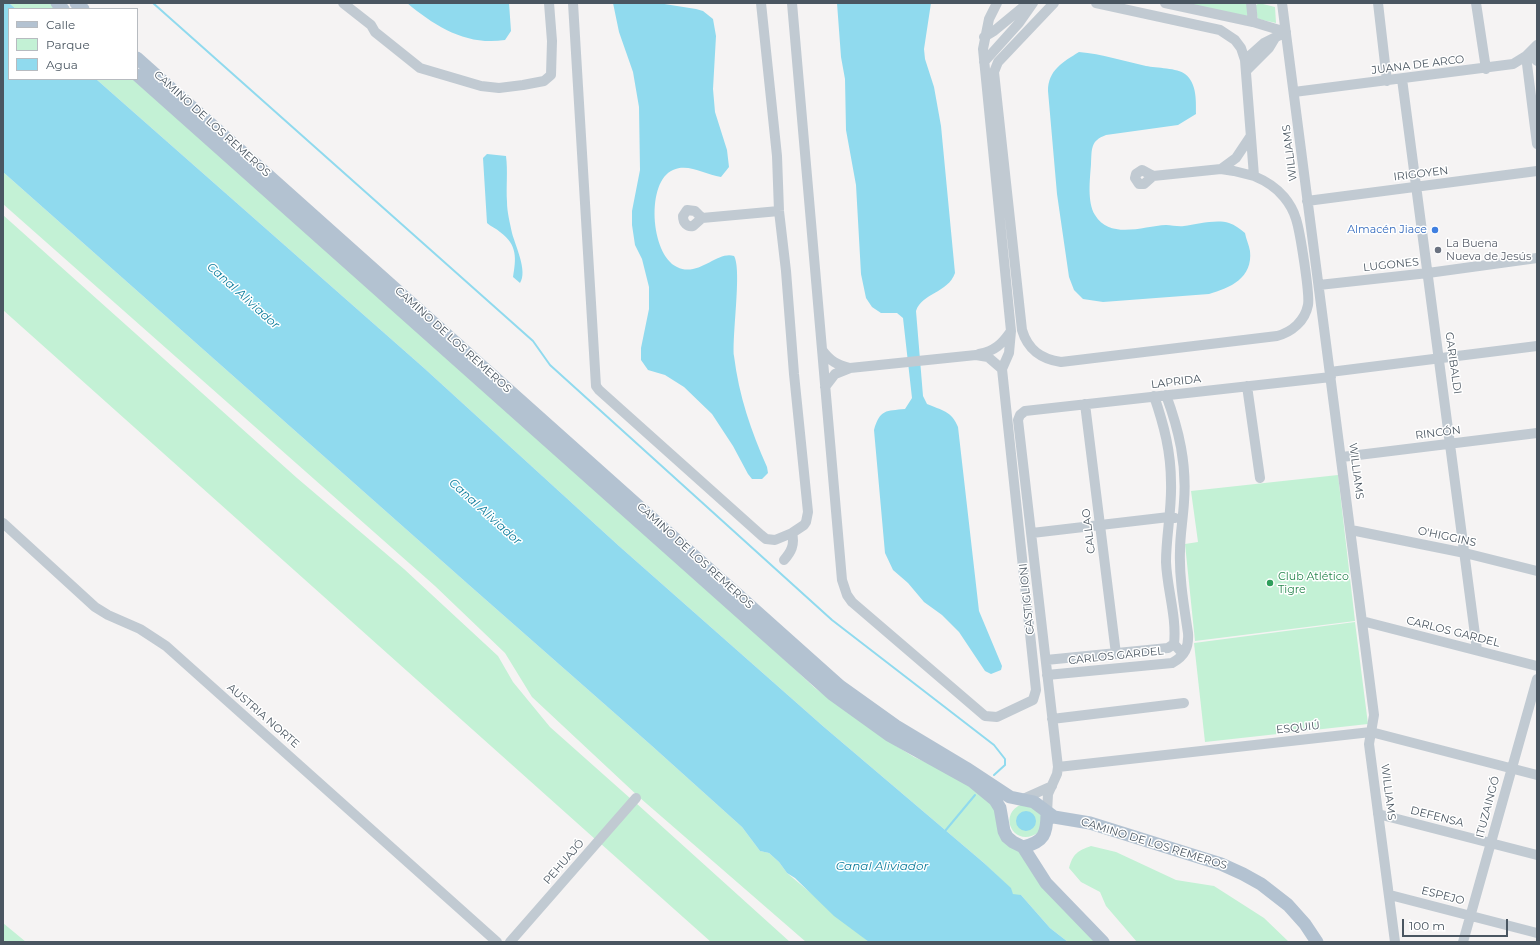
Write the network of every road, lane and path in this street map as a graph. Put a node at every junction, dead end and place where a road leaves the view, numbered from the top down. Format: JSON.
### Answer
{"nodes":[{"id":1,"x":343,"y":3,"type":"edge"},
{"id":2,"x":549,"y":3,"type":"edge"},
{"id":3,"x":573,"y":3,"type":"edge"},
{"id":4,"x":761,"y":3,"type":"edge"},
{"id":5,"x":792,"y":3,"type":"edge"},
{"id":6,"x":998,"y":3,"type":"edge"},
{"id":7,"x":1028,"y":3,"type":"edge"},
{"id":8,"x":1033,"y":3,"type":"edge"},
{"id":9,"x":1054,"y":3,"type":"edge"},
{"id":10,"x":1096,"y":3,"type":"edge"},
{"id":11,"x":1165,"y":3,"type":"edge"},
{"id":12,"x":1251,"y":3,"type":"edge"},
{"id":13,"x":1282,"y":3,"type":"edge"},
{"id":14,"x":1378,"y":3,"type":"edge"},
{"id":15,"x":1476,"y":3,"type":"edge"},
{"id":16,"x":1253,"y":22,"type":"junction"},
{"id":17,"x":1286,"y":32,"type":"junction"},
{"id":18,"x":984,"y":37,"type":"junction"},
{"id":19,"x":1537,"y":45,"type":"edge"},
{"id":20,"x":1527,"y":55,"type":"junction"},
{"id":21,"x":138,"y":59,"type":"edge"},
{"id":22,"x":1537,"y":61,"type":"edge"},
{"id":23,"x":984,"y":62,"type":"junction"},
{"id":24,"x":1246,"y":65,"type":"junction"},
{"id":25,"x":1486,"y":69,"type":"junction"},
{"id":26,"x":138,"y":76,"type":"edge"},
{"id":27,"x":1402,"y":79,"type":"junction"},
{"id":28,"x":1387,"y":81,"type":"junction"},
{"id":29,"x":1294,"y":92,"type":"junction"},
{"id":30,"x":1250,"y":136,"type":"junction"},
{"id":31,"x":1537,"y":144,"type":"edge"},
{"id":32,"x":1221,"y":170,"type":"junction"},
{"id":33,"x":1537,"y":171,"type":"edge"},
{"id":34,"x":1153,"y":176,"type":"dead end"},
{"id":35,"x":1254,"y":176,"type":"junction"},
{"id":36,"x":1416,"y":186,"type":"junction"},
{"id":37,"x":1307,"y":201,"type":"junction"},
{"id":38,"x":779,"y":211,"type":"junction"},
{"id":39,"x":702,"y":218,"type":"dead end"},
{"id":40,"x":1537,"y":258,"type":"edge"},
{"id":41,"x":1428,"y":273,"type":"junction"},
{"id":42,"x":1319,"y":285,"type":"junction"},
{"id":43,"x":1011,"y":331,"type":"junction"},
{"id":44,"x":1537,"y":346,"type":"edge"},
{"id":45,"x":822,"y":349,"type":"junction"},
{"id":46,"x":976,"y":355,"type":"junction"},
{"id":47,"x":1440,"y":357,"type":"junction"},
{"id":48,"x":850,"y":368,"type":"junction"},
{"id":49,"x":1002,"y":370,"type":"junction"},
{"id":50,"x":1331,"y":374,"type":"junction"},
{"id":51,"x":1247,"y":386,"type":"junction"},
{"id":52,"x":825,"y":387,"type":"junction"},
{"id":53,"x":1166,"y":395,"type":"junction"},
{"id":54,"x":1154,"y":396,"type":"junction"},
{"id":55,"x":1085,"y":404,"type":"junction"},
{"id":56,"x":1025,"y":411,"type":"joint"},
{"id":57,"x":1537,"y":433,"type":"edge"},
{"id":58,"x":1451,"y":444,"type":"junction"},
{"id":59,"x":1342,"y":457,"type":"junction"},
{"id":60,"x":1260,"y":478,"type":"dead end"},
{"id":61,"x":1169,"y":517,"type":"junction"},
{"id":62,"x":1183,"y":520,"type":"junction"},
{"id":63,"x":3,"y":523,"type":"edge"},
{"id":64,"x":1101,"y":525,"type":"junction"},
{"id":65,"x":1351,"y":530,"type":"junction"},
{"id":66,"x":1032,"y":532,"type":"junction"},
{"id":67,"x":792,"y":533,"type":"junction"},
{"id":68,"x":1465,"y":553,"type":"junction"},
{"id":69,"x":784,"y":560,"type":"dead end"},
{"id":70,"x":1537,"y":571,"type":"edge"},
{"id":71,"x":1362,"y":621,"type":"junction"},
{"id":72,"x":1174,"y":644,"type":"junction"},
{"id":73,"x":1477,"y":650,"type":"junction"},
{"id":74,"x":1116,"y":654,"type":"junction"},
{"id":75,"x":1184,"y":654,"type":"junction"},
{"id":76,"x":1046,"y":660,"type":"junction"},
{"id":77,"x":1537,"y":666,"type":"edge"},
{"id":78,"x":1048,"y":676,"type":"junction"},
{"id":79,"x":1537,"y":679,"type":"edge"},
{"id":80,"x":1184,"y":703,"type":"dead end"},
{"id":81,"x":1052,"y":719,"type":"junction"},
{"id":82,"x":1371,"y":732,"type":"junction"},
{"id":83,"x":1058,"y":767,"type":"junction"},
{"id":84,"x":1511,"y":769,"type":"junction"},
{"id":85,"x":1537,"y":775,"type":"edge"},
{"id":86,"x":1052,"y":786,"type":"junction"},
{"id":87,"x":636,"y":798,"type":"dead end"},
{"id":88,"x":1023,"y":799,"type":"junction"},
{"id":89,"x":1047,"y":813,"type":"junction"},
{"id":90,"x":1378,"y":814,"type":"junction"},
{"id":91,"x":1002,"y":824,"type":"junction"},
{"id":92,"x":1491,"y":843,"type":"junction"},
{"id":93,"x":1023,"y":847,"type":"junction"},
{"id":94,"x":1537,"y":855,"type":"edge"},
{"id":95,"x":1390,"y":895,"type":"junction"},
{"id":96,"x":1471,"y":916,"type":"junction"},
{"id":97,"x":1537,"y":933,"type":"edge"},
{"id":98,"x":497,"y":942,"type":"edge"},
{"id":99,"x":510,"y":942,"type":"edge"},
{"id":100,"x":1103,"y":942,"type":"edge"},
{"id":101,"x":1317,"y":942,"type":"edge"},
{"id":102,"x":1395,"y":942,"type":"edge"},
{"id":103,"x":1463,"y":942,"type":"edge"}],
"edges":[{"from":1,"to":2,"type":"street"},
{"from":3,"to":67,"type":"street"},
{"from":4,"to":38,"type":"street"},
{"from":5,"to":45,"type":"street"},
{"from":6,"to":18,"type":"street"},
{"from":7,"to":18,"type":"street"},
{"from":8,"to":23,"type":"street"},
{"from":9,"to":35,"type":"street"},
{"from":10,"to":24,"type":"street"},
{"from":11,"to":16,"type":"street"},
{"from":12,"to":16,"type":"street"},
{"from":13,"to":17,"type":"street","name":"WILLIAMS"},
{"from":14,"to":28,"type":"street"},
{"from":15,"to":25,"type":"street"},
{"from":16,"to":17,"type":"street"},
{"from":17,"to":24,"type":"street"},
{"from":17,"to":29,"type":"street","name":"WILLIAMS"},
{"from":18,"to":23,"type":"street"},
{"from":19,"to":20,"type":"street","name":"JUANA DE ARCO"},
{"from":20,"to":22,"type":"street"},
{"from":20,"to":25,"type":"street","name":"JUANA DE ARCO"},
{"from":20,"to":31,"type":"street"},
{"from":21,"to":88,"type":"main road","name":"CAMINO DE LOS REMEROS"},
{"from":23,"to":43,"type":"street"},
{"from":24,"to":30,"type":"street"},
{"from":25,"to":27,"type":"street","name":"JUANA DE ARCO"},
{"from":26,"to":91,"type":"main road","name":"CAMINO DE LOS REMEROS"},
{"from":27,"to":28,"type":"street","name":"JUANA DE ARCO"},
{"from":27,"to":36,"type":"street","name":"GARIBALDI"},
{"from":28,"to":29,"type":"street","name":"JUANA DE ARCO"},
{"from":29,"to":37,"type":"street","name":"WILLIAMS"},
{"from":30,"to":32,"type":"street"},
{"from":30,"to":35,"type":"street"},
{"from":32,"to":34,"type":"street"},
{"from":32,"to":35,"type":"street"},
{"from":33,"to":36,"type":"street","name":"IRIGOYEN"},
{"from":36,"to":37,"type":"street","name":"IRIGOYEN"},
{"from":36,"to":41,"type":"street","name":"GARIBALDI"},
{"from":37,"to":42,"type":"street","name":"WILLIAMS"},
{"from":38,"to":39,"type":"street"},
{"from":38,"to":67,"type":"street"},
{"from":40,"to":41,"type":"street","name":"LUGONES"},
{"from":41,"to":42,"type":"street","name":"LUGONES"},
{"from":41,"to":47,"type":"street","name":"GARIBALDI"},
{"from":42,"to":50,"type":"street","name":"WILLIAMS"},
{"from":43,"to":46,"type":"street"},
{"from":43,"to":49,"type":"street"},
{"from":44,"to":47,"type":"street","name":"LAPRIDA"},
{"from":45,"to":48,"type":"street"},
{"from":45,"to":52,"type":"street"},
{"from":46,"to":48,"type":"street"},
{"from":46,"to":49,"type":"street"},
{"from":47,"to":50,"type":"street","name":"LAPRIDA"},
{"from":47,"to":58,"type":"street","name":"GARIBALDI"},
{"from":48,"to":52,"type":"street"},
{"from":49,"to":52,"type":"street"},
{"from":50,"to":51,"type":"street","name":"LAPRIDA"},
{"from":50,"to":59,"type":"street","name":"WILLIAMS"},
{"from":51,"to":53,"type":"street","name":"LAPRIDA"},
{"from":51,"to":60,"type":"street"},
{"from":53,"to":54,"type":"street","name":"LAPRIDA"},
{"from":53,"to":62,"type":"street"},
{"from":54,"to":55,"type":"street","name":"LAPRIDA"},
{"from":54,"to":61,"type":"street"},
{"from":55,"to":56,"type":"street","name":"LAPRIDA"},
{"from":55,"to":64,"type":"street","name":"CALLAO"},
{"from":56,"to":66,"type":"street","name":"CASTIGLIONI"},
{"from":57,"to":58,"type":"street","name":"RINCÓN"},
{"from":58,"to":59,"type":"street","name":"RINCÓN"},
{"from":58,"to":68,"type":"street","name":"GARIBALDI"},
{"from":59,"to":65,"type":"street","name":"WILLIAMS"},
{"from":61,"to":62,"type":"street"},
{"from":61,"to":64,"type":"street"},
{"from":61,"to":72,"type":"street"},
{"from":62,"to":75,"type":"street"},
{"from":63,"to":98,"type":"street","name":"AUSTRIA NORTE"},
{"from":64,"to":66,"type":"street"},
{"from":64,"to":74,"type":"street","name":"CALLAO"},
{"from":65,"to":68,"type":"street","name":"O'HIGGINS"},
{"from":65,"to":71,"type":"street","name":"WILLIAMS"},
{"from":66,"to":76,"type":"street","name":"CASTIGLIONI"},
{"from":67,"to":69,"type":"street"},
{"from":68,"to":70,"type":"street","name":"O'HIGGINS"},
{"from":68,"to":73,"type":"street","name":"GARIBALDI"},
{"from":71,"to":73,"type":"street","name":"CARLOS GARDEL"},
{"from":71,"to":82,"type":"street","name":"WILLIAMS"},
{"from":72,"to":74,"type":"street","name":"CARLOS GARDEL"},
{"from":72,"to":75,"type":"street"},
{"from":73,"to":77,"type":"street","name":"CARLOS GARDEL"},
{"from":74,"to":76,"type":"street","name":"CARLOS GARDEL"},
{"from":75,"to":78,"type":"street","name":"CARLOS GARDEL"},
{"from":76,"to":78,"type":"street","name":"CASTIGLIONI"},
{"from":78,"to":81,"type":"street","name":"CASTIGLIONI"},
{"from":79,"to":84,"type":"street","name":"ITUZAINGÓ"},
{"from":80,"to":81,"type":"street"},
{"from":81,"to":83,"type":"street","name":"CASTIGLIONI"},
{"from":82,"to":83,"type":"street","name":"ESQUIÚ"},
{"from":82,"to":84,"type":"street","name":"ESQUIÚ"},
{"from":82,"to":90,"type":"street","name":"WILLIAMS"},
{"from":83,"to":86,"type":"street","name":"CASTIGLIONI"},
{"from":84,"to":85,"type":"street","name":"ESQUIÚ"},
{"from":84,"to":92,"type":"street","name":"ITUZAINGÓ"},
{"from":86,"to":88,"type":"street"},
{"from":86,"to":89,"type":"street","name":"CASTIGLIONI"},
{"from":87,"to":99,"type":"street","name":"PEHUAJÓ"},
{"from":88,"to":89,"type":"main road","name":"CAMINO DE LOS REMEROS"},
{"from":88,"to":91,"type":"main road"},
{"from":89,"to":93,"type":"main road"},
{"from":89,"to":101,"type":"main road","name":"CAMINO DE LOS REMEROS"},
{"from":90,"to":92,"type":"street","name":"DEFENSA"},
{"from":90,"to":95,"type":"street","name":"WILLIAMS"},
{"from":91,"to":93,"type":"main road","name":"CAMINO DE LOS REMEROS"},
{"from":92,"to":94,"type":"street","name":"DEFENSA"},
{"from":92,"to":96,"type":"street","name":"ITUZAINGÓ"},
{"from":93,"to":100,"type":"main road","name":"CAMINO DE LOS REMEROS"},
{"from":95,"to":96,"type":"street","name":"ESPEJO"},
{"from":95,"to":102,"type":"street","name":"WILLIAMS"},
{"from":96,"to":97,"type":"street","name":"ESPEJO"},
{"from":96,"to":103,"type":"street","name":"ITUZAINGÓ"}]}
